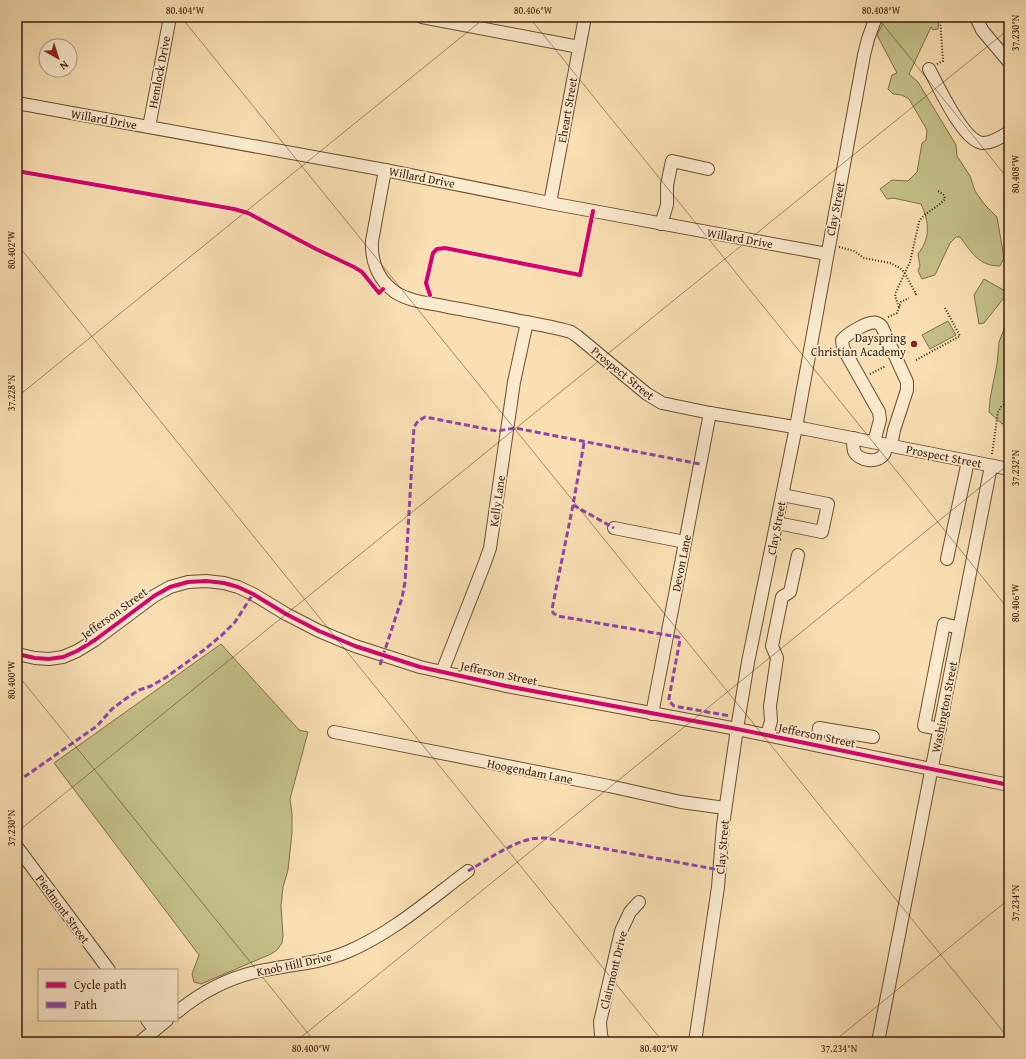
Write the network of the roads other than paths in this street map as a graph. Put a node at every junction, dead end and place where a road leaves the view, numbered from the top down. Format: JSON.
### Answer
{"nodes":[{"id":1,"x":170,"y":17,"type":"edge"},
{"id":2,"x":422,"y":17,"type":"edge"},
{"id":3,"x":585,"y":17,"type":"edge"},
{"id":4,"x":876,"y":17,"type":"edge"},
{"id":5,"x":976,"y":17,"type":"edge"},
{"id":6,"x":579,"y":47,"type":"junction"},
{"id":7,"x":1009,"y":62,"type":"edge"},
{"id":8,"x":929,"y":69,"type":"dead end"},
{"id":9,"x":17,"y":103,"type":"edge"},
{"id":10,"x":149,"y":127,"type":"junction"},
{"id":11,"x":1009,"y":132,"type":"edge"},
{"id":12,"x":708,"y":169,"type":"dead end"},
{"id":13,"x":385,"y":170,"type":"junction"},
{"id":14,"x":550,"y":203,"type":"junction"},
{"id":15,"x":661,"y":224,"type":"junction"},
{"id":16,"x":828,"y":250,"type":"junction"},
{"id":17,"x":527,"y":322,"type":"junction"},
{"id":18,"x":710,"y":413,"type":"junction"},
{"id":19,"x":796,"y":427,"type":"junction"},
{"id":20,"x":854,"y":438,"type":"junction"},
{"id":21,"x":874,"y":442,"type":"junction"},
{"id":22,"x":889,"y":445,"type":"junction"},
{"id":23,"x":968,"y":461,"type":"junction"},
{"id":24,"x":992,"y":461,"type":"junction"},
{"id":25,"x":1009,"y":469,"type":"edge"},
{"id":26,"x":782,"y":495,"type":"junction"},
{"id":27,"x":777,"y":523,"type":"junction"},
{"id":28,"x":614,"y":528,"type":"dead end"},
{"id":29,"x":685,"y":542,"type":"junction"},
{"id":30,"x":798,"y":555,"type":"dead end"},
{"id":31,"x":947,"y":559,"type":"dead end"},
{"id":32,"x":17,"y":654,"type":"edge"},
{"id":33,"x":442,"y":672,"type":"junction"},
{"id":34,"x":652,"y":714,"type":"junction"},
{"id":35,"x":737,"y":729,"type":"junction"},
{"id":36,"x":334,"y":732,"type":"dead end"},
{"id":37,"x":767,"y":735,"type":"junction"},
{"id":38,"x":873,"y":737,"type":"dead end"},
{"id":39,"x":817,"y":745,"type":"junction"},
{"id":40,"x":932,"y":769,"type":"junction"},
{"id":41,"x":1009,"y":784,"type":"edge"},
{"id":42,"x":725,"y":808,"type":"junction"},
{"id":43,"x":17,"y":847,"type":"edge"},
{"id":44,"x":468,"y":871,"type":"dead end"},
{"id":45,"x":639,"y":902,"type":"dead end"},
{"id":46,"x":108,"y":969,"type":"edge"},
{"id":47,"x":178,"y":1011,"type":"edge"},
{"id":48,"x":148,"y":1021,"type":"edge"},
{"id":49,"x":166,"y":1021,"type":"edge"},
{"id":50,"x":155,"y":1030,"type":"junction"},
{"id":51,"x":140,"y":1042,"type":"edge"},
{"id":52,"x":603,"y":1042,"type":"edge"},
{"id":53,"x":695,"y":1042,"type":"edge"},
{"id":54,"x":878,"y":1042,"type":"edge"}],
"edges":[{"from":1,"to":10,"type":"street","name":"Hemlock Drive"},
{"from":2,"to":6,"type":"street"},
{"from":3,"to":6,"type":"street","name":"Eheart Street"},
{"from":4,"to":16,"type":"street","name":"Clay Street"},
{"from":5,"to":7,"type":"street"},
{"from":6,"to":14,"type":"street","name":"Eheart Street"},
{"from":8,"to":11,"type":"street"},
{"from":9,"to":10,"type":"street","name":"Willard Drive"},
{"from":10,"to":13,"type":"street","name":"Willard Drive"},
{"from":12,"to":15,"type":"street"},
{"from":13,"to":14,"type":"street","name":"Willard Drive"},
{"from":13,"to":17,"type":"street","name":"Prospect Street"},
{"from":14,"to":15,"type":"street","name":"Willard Drive"},
{"from":15,"to":16,"type":"street","name":"Willard Drive"},
{"from":16,"to":19,"type":"street","name":"Clay Street"},
{"from":17,"to":18,"type":"street","name":"Prospect Street"},
{"from":17,"to":33,"type":"street","name":"Kelly Lane"},
{"from":18,"to":19,"type":"street","name":"Prospect Street"},
{"from":18,"to":29,"type":"street","name":"Devon Lane"},
{"from":19,"to":20,"type":"street","name":"Prospect Street"},
{"from":19,"to":26,"type":"street","name":"Clay Street"},
{"from":20,"to":21,"type":"street","name":"Prospect Street"},
{"from":20,"to":22,"type":"street"},
{"from":21,"to":22,"type":"street","name":"Prospect Street"},
{"from":21,"to":22,"type":"street"},
{"from":22,"to":23,"type":"street","name":"Prospect Street"},
{"from":23,"to":24,"type":"street","name":"Prospect Street"},
{"from":23,"to":31,"type":"street"},
{"from":24,"to":25,"type":"street","name":"Prospect Street"},
{"from":24,"to":40,"type":"street","name":"Washington Street"},
{"from":26,"to":27,"type":"street","name":"Clay Street"},
{"from":26,"to":27,"type":"street"},
{"from":27,"to":35,"type":"street","name":"Clay Street"},
{"from":28,"to":29,"type":"street"},
{"from":29,"to":34,"type":"street","name":"Devon Lane"},
{"from":30,"to":37,"type":"street"},
{"from":32,"to":33,"type":"street","name":"Jefferson Street"},
{"from":33,"to":34,"type":"street","name":"Jefferson Street"},
{"from":34,"to":35,"type":"street","name":"Jefferson Street"},
{"from":35,"to":37,"type":"street","name":"Jefferson Street"},
{"from":35,"to":42,"type":"street","name":"Clay Street"},
{"from":36,"to":42,"type":"street","name":"Hoogendam Lane"},
{"from":37,"to":39,"type":"street","name":"Jefferson Street"},
{"from":38,"to":39,"type":"street"},
{"from":39,"to":40,"type":"street","name":"Jefferson Street"},
{"from":40,"to":41,"type":"street","name":"Jefferson Street"},
{"from":40,"to":54,"type":"street","name":"Washington Street"},
{"from":42,"to":53,"type":"street","name":"Clay Street"},
{"from":43,"to":46,"type":"street","name":"Piedmont Street"},
{"from":44,"to":47,"type":"street","name":"Knob Hill Drive"},
{"from":45,"to":52,"type":"street","name":"Clairmont Drive"},
{"from":48,"to":50,"type":"street"},
{"from":49,"to":50,"type":"street"},
{"from":50,"to":51,"type":"street"}]}
